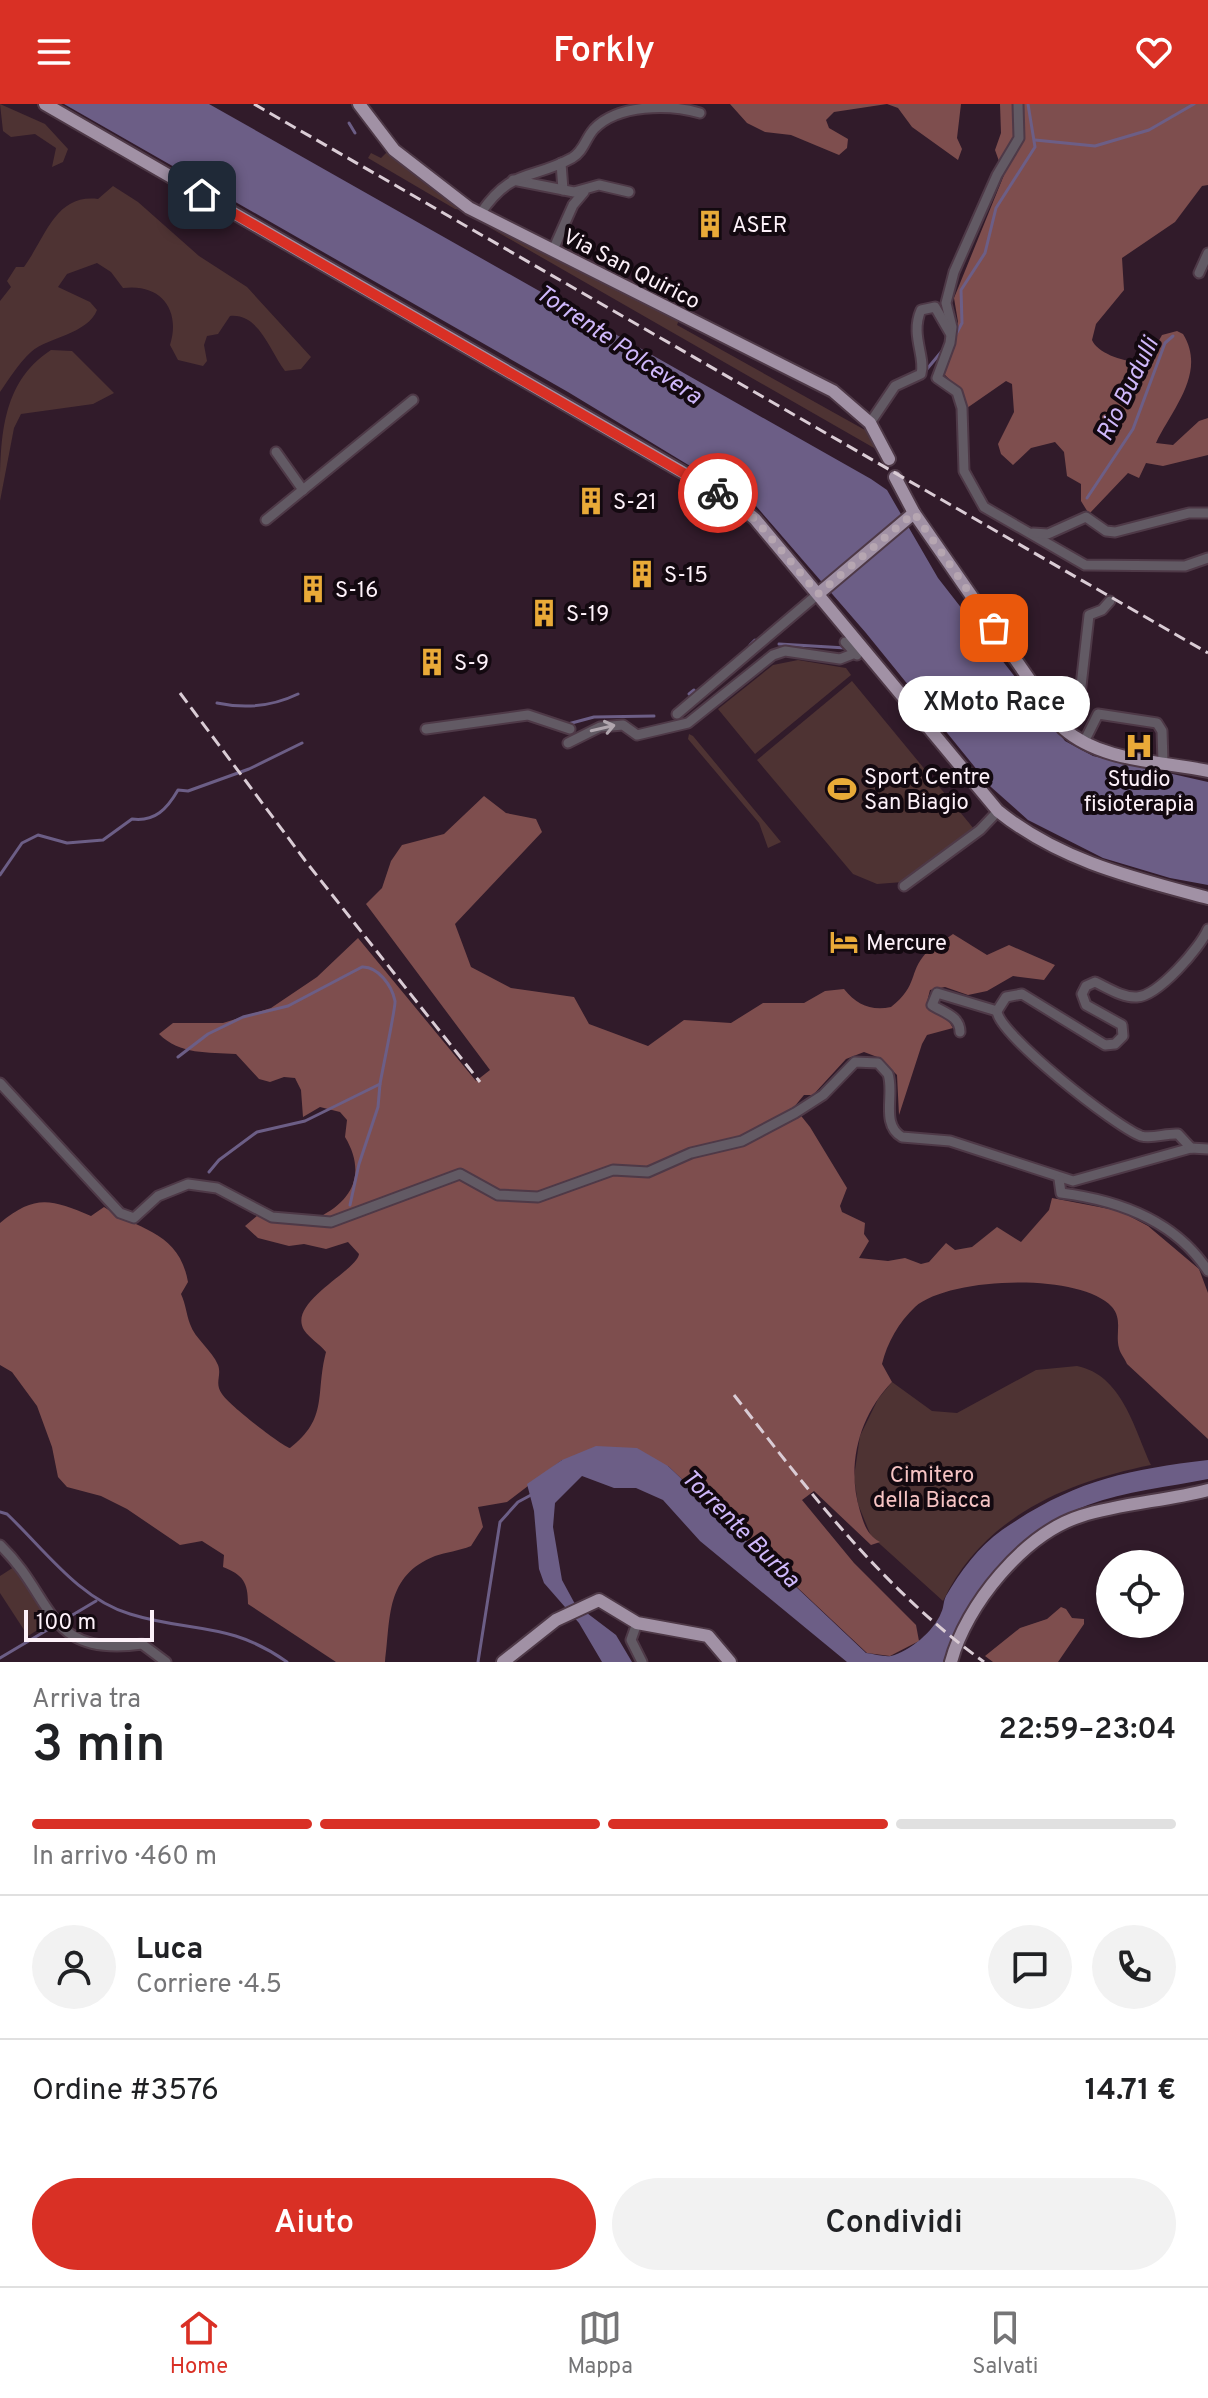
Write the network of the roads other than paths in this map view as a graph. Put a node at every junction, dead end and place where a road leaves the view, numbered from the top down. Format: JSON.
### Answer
{"nodes":[{"id":1,"x":45,"y":104,"type":"edge"},
{"id":2,"x":359,"y":104,"type":"edge"},
{"id":3,"x":1018,"y":104,"type":"edge"},
{"id":4,"x":700,"y":113,"type":"dead end"},
{"id":5,"x":561,"y":163,"type":"junction"},
{"id":6,"x":513,"y":180,"type":"junction"},
{"id":7,"x":563,"y":190,"type":"junction"},
{"id":8,"x":584,"y":192,"type":"junction"},
{"id":9,"x":629,"y":192,"type":"dead end"},
{"id":10,"x":480,"y":214,"type":"junction"},
{"id":11,"x":553,"y":250,"type":"junction"},
{"id":12,"x":1208,"y":253,"type":"edge"},
{"id":13,"x":1199,"y":273,"type":"dead end"},
{"id":14,"x":950,"y":333,"type":"junction"},
{"id":15,"x":413,"y":400,"type":"dead end"},
{"id":16,"x":870,"y":423,"type":"junction"},
{"id":17,"x":276,"y":452,"type":"dead end"},
{"id":18,"x":889,"y":459,"type":"dead end"},
{"id":19,"x":895,"y":477,"type":"dead end"},
{"id":20,"x":303,"y":490,"type":"junction"},
{"id":21,"x":1208,"y":513,"type":"edge"},
{"id":22,"x":909,"y":516,"type":"junction"},
{"id":23,"x":266,"y":520,"type":"dead end"},
{"id":24,"x":1029,"y":533,"type":"junction"},
{"id":25,"x":1208,"y":558,"type":"edge"},
{"id":26,"x":822,"y":590,"type":"junction"},
{"id":27,"x":1110,"y":601,"type":"dead end"},
{"id":28,"x":845,"y":642,"type":"dead end"},
{"id":29,"x":860,"y":652,"type":"junction"},
{"id":30,"x":677,"y":714,"type":"dead end"},
{"id":31,"x":1060,"y":723,"type":"junction"},
{"id":32,"x":426,"y":729,"type":"dead end"},
{"id":33,"x":570,"y":729,"type":"dead end"},
{"id":34,"x":1084,"y":742,"type":"junction"},
{"id":35,"x":568,"y":743,"type":"dead end"},
{"id":36,"x":1163,"y":762,"type":"junction"},
{"id":37,"x":1208,"y":771,"type":"edge"},
{"id":38,"x":998,"y":811,"type":"junction"},
{"id":39,"x":904,"y":886,"type":"dead end"},
{"id":40,"x":1208,"y":898,"type":"edge"},
{"id":41,"x":1208,"y":929,"type":"edge"},
{"id":42,"x":997,"y":1011,"type":"junction"},
{"id":43,"x":960,"y":1032,"type":"dead end"},
{"id":44,"x":0,"y":1083,"type":"edge"},
{"id":45,"x":816,"y":1099,"type":"junction"},
{"id":46,"x":821,"y":1111,"type":"dead end"},
{"id":47,"x":1191,"y":1148,"type":"junction"},
{"id":48,"x":1208,"y":1149,"type":"edge"},
{"id":49,"x":1059,"y":1179,"type":"junction"},
{"id":50,"x":1208,"y":1271,"type":"edge"},
{"id":51,"x":1208,"y":1490,"type":"edge"},
{"id":52,"x":0,"y":1545,"type":"edge"},
{"id":53,"x":637,"y":1623,"type":"junction"},
{"id":54,"x":166,"y":1662,"type":"edge"},
{"id":55,"x":503,"y":1662,"type":"edge"},
{"id":56,"x":642,"y":1662,"type":"edge"},
{"id":57,"x":730,"y":1662,"type":"edge"},
{"id":58,"x":951,"y":1662,"type":"edge"}],
"edges":[{"from":1,"to":26,"type":"main road"},
{"from":2,"to":10,"type":"main road","name":"Via San Quirico"},
{"from":3,"to":14,"type":"street"},
{"from":4,"to":5,"type":"street"},
{"from":5,"to":6,"type":"street"},
{"from":5,"to":7,"type":"street"},
{"from":6,"to":7,"type":"street"},
{"from":6,"to":10,"type":"street"},
{"from":7,"to":8,"type":"street"},
{"from":8,"to":9,"type":"street"},
{"from":8,"to":11,"type":"street"},
{"from":10,"to":11,"type":"main road","name":"Via San Quirico"},
{"from":11,"to":16,"type":"main road","name":"Via San Quirico"},
{"from":12,"to":13,"type":"street"},
{"from":14,"to":16,"type":"street"},
{"from":14,"to":24,"type":"street"},
{"from":15,"to":20,"type":"street"},
{"from":16,"to":18,"type":"main road","name":"Via San Quirico"},
{"from":17,"to":20,"type":"street"},
{"from":19,"to":22,"type":"main road"},
{"from":20,"to":23,"type":"street"},
{"from":21,"to":24,"type":"street"},
{"from":22,"to":26,"type":"main road"},
{"from":22,"to":31,"type":"main road"},
{"from":24,"to":25,"type":"street"},
{"from":26,"to":29,"type":"main road"},
{"from":26,"to":30,"type":"street"},
{"from":27,"to":31,"type":"street"},
{"from":28,"to":29,"type":"street"},
{"from":35,"to":29,"type":"street","one_way":true},
{"from":29,"to":38,"type":"main road"},
{"from":31,"to":34,"type":"main road"},
{"from":32,"to":33,"type":"street"},
{"from":34,"to":36,"type":"main road"},
{"from":34,"to":36,"type":"street"},
{"from":36,"to":37,"type":"main road"},
{"from":38,"to":39,"type":"street"},
{"from":38,"to":40,"type":"main road"},
{"from":41,"to":42,"type":"street"},
{"from":42,"to":43,"type":"street"},
{"from":42,"to":47,"type":"street"},
{"from":44,"to":45,"type":"street"},
{"from":45,"to":46,"type":"street"},
{"from":45,"to":49,"type":"street"},
{"from":47,"to":48,"type":"street"},
{"from":47,"to":49,"type":"street"},
{"from":49,"to":50,"type":"street"},
{"from":51,"to":58,"type":"main road"},
{"from":52,"to":54,"type":"street"},
{"from":53,"to":55,"type":"main road"},
{"from":53,"to":56,"type":"street"},
{"from":53,"to":57,"type":"main road"}]}
